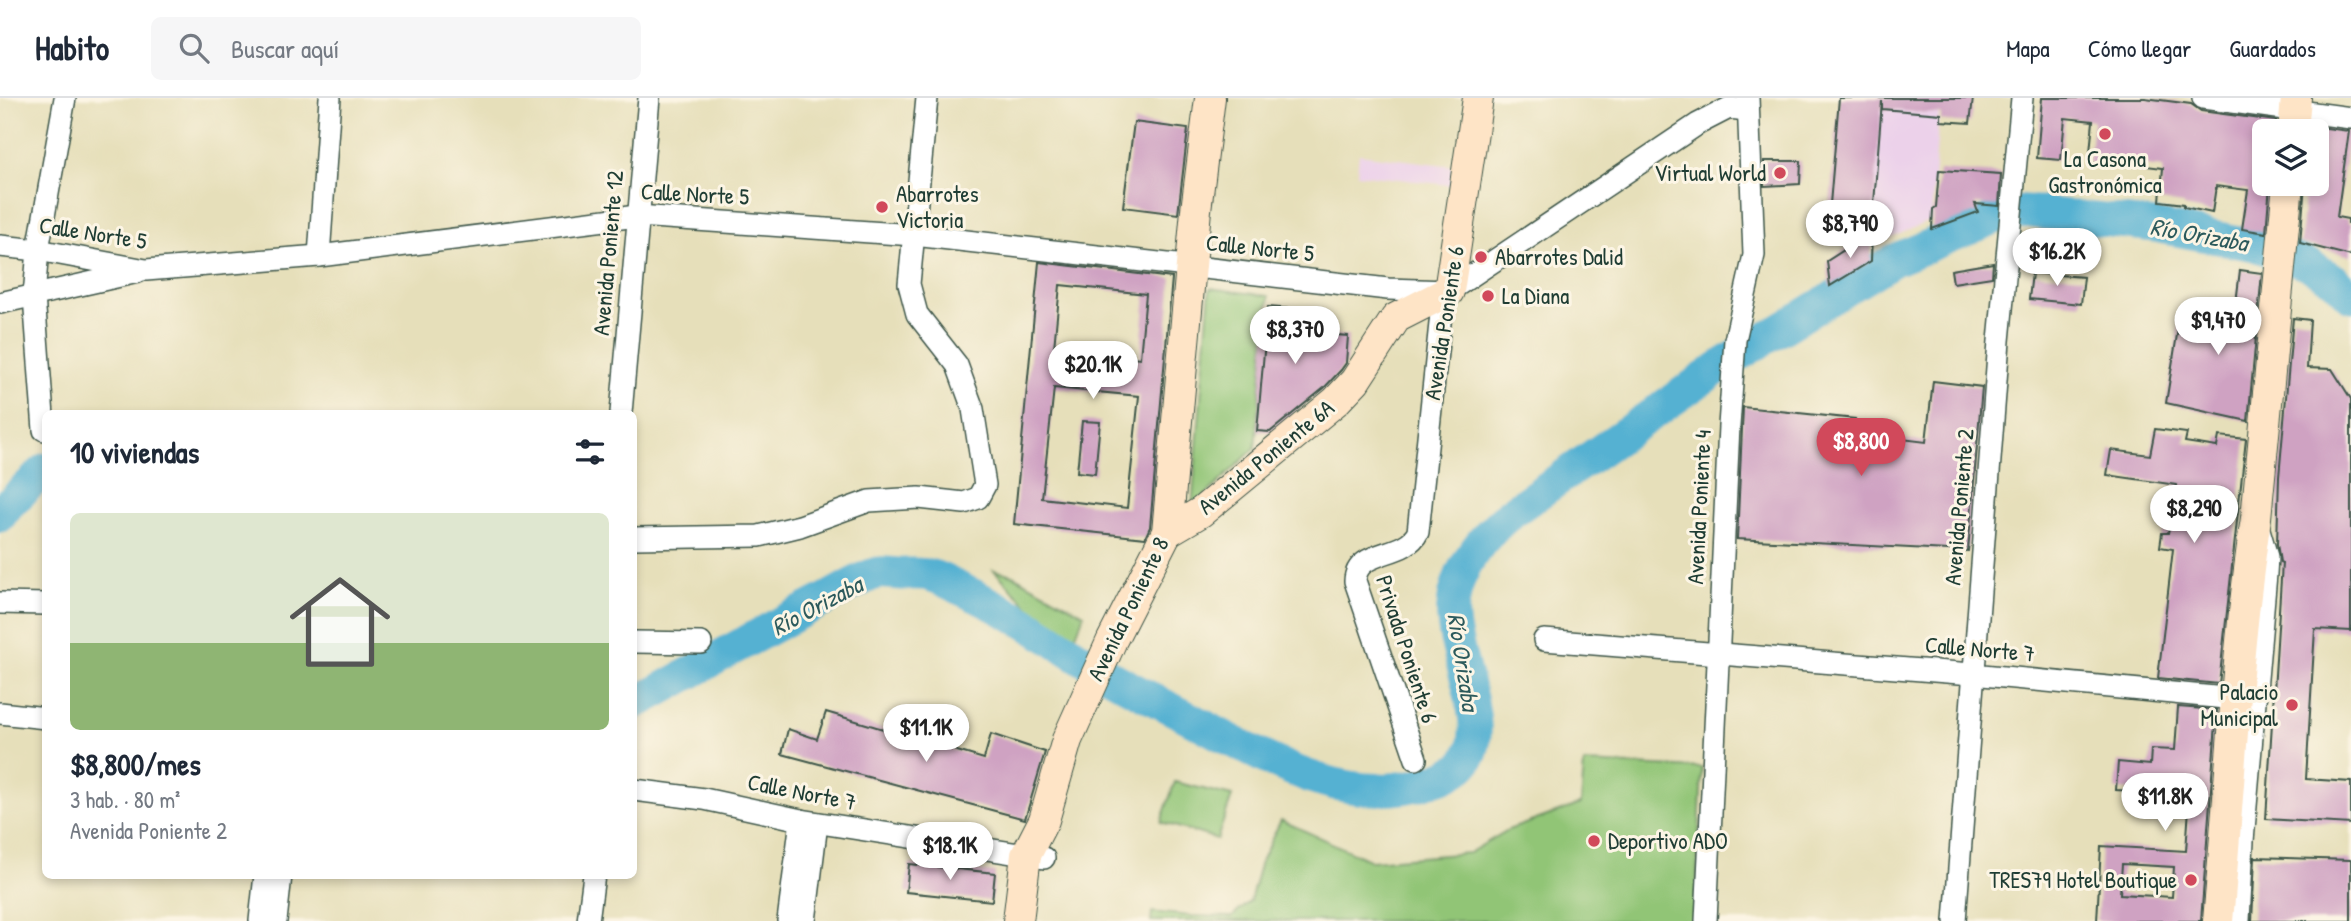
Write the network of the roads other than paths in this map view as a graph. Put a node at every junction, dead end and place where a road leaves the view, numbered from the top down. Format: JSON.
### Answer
{"nodes":[{"id":1,"x":65,"y":98,"type":"edge"},
{"id":2,"x":330,"y":98,"type":"edge"},
{"id":3,"x":649,"y":98,"type":"edge"},
{"id":4,"x":928,"y":98,"type":"edge"},
{"id":5,"x":1210,"y":98,"type":"edge"},
{"id":6,"x":1478,"y":98,"type":"edge"},
{"id":7,"x":2022,"y":98,"type":"edge"},
{"id":8,"x":2203,"y":98,"type":"edge"},
{"id":9,"x":1748,"y":104,"type":"edge"},
{"id":10,"x":2295,"y":114,"type":"edge"},
{"id":11,"x":2351,"y":118,"type":"edge"},
{"id":12,"x":2287,"y":196,"type":"edge"},
{"id":13,"x":637,"y":216,"type":"junction"},
{"id":14,"x":914,"y":235,"type":"junction"},
{"id":15,"x":0,"y":246,"type":"edge"},
{"id":16,"x":38,"y":250,"type":"junction"},
{"id":17,"x":319,"y":256,"type":"junction"},
{"id":18,"x":1192,"y":266,"type":"junction"},
{"id":19,"x":146,"y":270,"type":"junction"},
{"id":20,"x":1388,"y":289,"type":"junction"},
{"id":21,"x":1449,"y":291,"type":"junction"},
{"id":22,"x":34,"y":296,"type":"junction"},
{"id":23,"x":0,"y":303,"type":"edge"},
{"id":24,"x":1396,"y":318,"type":"junction"},
{"id":25,"x":43,"y":410,"type":"edge"},
{"id":26,"x":621,"y":410,"type":"edge"},
{"id":27,"x":2256,"y":518,"type":"junction"},
{"id":28,"x":1167,"y":533,"type":"junction"},
{"id":29,"x":637,"y":538,"type":"edge"},
{"id":30,"x":1407,"y":545,"type":"joint"},
{"id":31,"x":0,"y":603,"type":"edge"},
{"id":32,"x":42,"y":604,"type":"edge"},
{"id":33,"x":1544,"y":640,"type":"dead end"},
{"id":34,"x":637,"y":642,"type":"edge"},
{"id":35,"x":701,"y":643,"type":"dead end"},
{"id":36,"x":1719,"y":655,"type":"junction"},
{"id":37,"x":1972,"y":674,"type":"junction"},
{"id":38,"x":2235,"y":699,"type":"junction"},
{"id":39,"x":0,"y":713,"type":"edge"},
{"id":40,"x":42,"y":718,"type":"edge"},
{"id":41,"x":1416,"y":760,"type":"dead end"},
{"id":42,"x":637,"y":790,"type":"edge"},
{"id":43,"x":809,"y":821,"type":"junction"},
{"id":44,"x":1035,"y":857,"type":"junction"},
{"id":45,"x":265,"y":879,"type":"edge"},
{"id":46,"x":281,"y":879,"type":"edge"},
{"id":47,"x":593,"y":879,"type":"edge"},
{"id":48,"x":260,"y":921,"type":"edge"},
{"id":49,"x":276,"y":921,"type":"edge"},
{"id":50,"x":588,"y":921,"type":"edge"},
{"id":51,"x":788,"y":921,"type":"edge"},
{"id":52,"x":805,"y":921,"type":"edge"},
{"id":53,"x":1018,"y":921,"type":"edge"},
{"id":54,"x":1037,"y":921,"type":"edge"},
{"id":55,"x":1706,"y":921,"type":"edge"},
{"id":56,"x":1955,"y":921,"type":"edge"},
{"id":57,"x":2218,"y":921,"type":"edge"},
{"id":58,"x":2239,"y":921,"type":"edge"}],
"edges":[{"from":1,"to":16,"type":"street"},
{"from":2,"to":17,"type":"street"},
{"from":3,"to":13,"type":"street","name":"Avenida Poniente 12"},
{"from":4,"to":14,"type":"street"},
{"from":5,"to":18,"type":"street","name":"Avenida Poniente 8"},
{"from":6,"to":21,"type":"street","name":"Avenida Poniente 6"},
{"from":7,"to":37,"type":"street","name":"Avenida Poniente 2"},
{"from":8,"to":10,"type":"street"},
{"from":9,"to":21,"type":"street"},
{"from":9,"to":36,"type":"street","name":"Avenida Poniente 4"},
{"from":10,"to":11,"type":"street"},
{"from":12,"to":27,"type":"street"},
{"from":13,"to":14,"type":"street","name":"Calle Norte 5"},
{"from":13,"to":17,"type":"street","name":"Calle Norte 5"},
{"from":13,"to":26,"type":"street","name":"Avenida Poniente 12"},
{"from":14,"to":18,"type":"street","name":"Calle Norte 5"},
{"from":14,"to":29,"type":"street"},
{"from":15,"to":16,"type":"street","name":"Calle Norte 5"},
{"from":16,"to":19,"type":"street","name":"Calle Norte 5"},
{"from":16,"to":22,"type":"street"},
{"from":17,"to":19,"type":"street","name":"Calle Norte 5"},
{"from":18,"to":20,"type":"street","name":"Calle Norte 5"},
{"from":18,"to":28,"type":"street","name":"Avenida Poniente 8"},
{"from":19,"to":22,"type":"street"},
{"from":20,"to":21,"type":"street","name":"Calle Norte 5"},
{"from":20,"to":24,"type":"street"},
{"from":21,"to":24,"type":"street","name":"Avenida Poniente 6A"},
{"from":21,"to":30,"type":"street","name":"Avenida Poniente 6"},
{"from":22,"to":23,"type":"street"},
{"from":22,"to":25,"type":"street"},
{"from":24,"to":28,"type":"street","name":"Avenida Poniente 6A"},
{"from":27,"to":38,"type":"street"},
{"from":27,"to":58,"type":"street"},
{"from":28,"to":44,"type":"street","name":"Avenida Poniente 8"},
{"from":30,"to":41,"type":"street","name":"Privada Poniente 6"},
{"from":31,"to":32,"type":"street"},
{"from":33,"to":36,"type":"street","name":"Calle Norte 7"},
{"from":34,"to":35,"type":"street"},
{"from":36,"to":37,"type":"street","name":"Calle Norte 7"},
{"from":36,"to":55,"type":"street","name":"Avenida Poniente 4"},
{"from":37,"to":38,"type":"street","name":"Calle Norte 7"},
{"from":37,"to":56,"type":"street","name":"Avenida Poniente 2"},
{"from":38,"to":57,"type":"street"},
{"from":39,"to":40,"type":"street"},
{"from":42,"to":43,"type":"street","name":"Calle Norte 7"},
{"from":43,"to":44,"type":"street","name":"Calle Norte 7"},
{"from":43,"to":51,"type":"street"},
{"from":43,"to":52,"type":"street"},
{"from":44,"to":53,"type":"street","name":"Avenida Poniente 8"},
{"from":44,"to":54,"type":"street","name":"Avenida Poniente 8"},
{"from":45,"to":48,"type":"street"},
{"from":46,"to":49,"type":"street"},
{"from":47,"to":50,"type":"street"}]}
